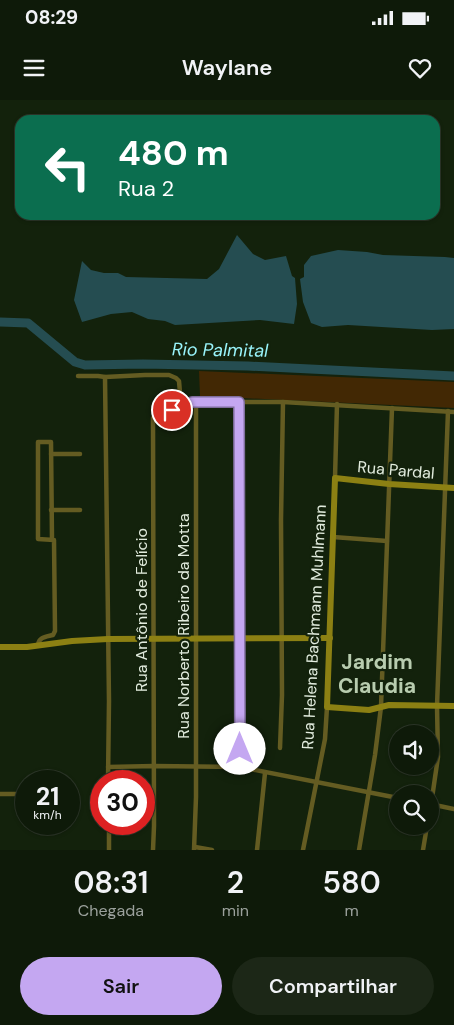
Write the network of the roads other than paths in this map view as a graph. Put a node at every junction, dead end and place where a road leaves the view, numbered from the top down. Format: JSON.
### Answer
{"nodes":[{"id":1,"x":78,"y":376,"type":"dead end"},
{"id":2,"x":105,"y":377,"type":"junction"},
{"id":3,"x":194,"y":402,"type":"junction"},
{"id":4,"x":239,"y":402,"type":"junction"},
{"id":5,"x":283,"y":402,"type":"junction"},
{"id":6,"x":337,"y":404,"type":"junction"},
{"id":7,"x":392,"y":408,"type":"junction"},
{"id":8,"x":448,"y":411,"type":"junction"},
{"id":9,"x":454,"y":412,"type":"edge"},
{"id":10,"x":51,"y":454,"type":"junction"},
{"id":11,"x":80,"y":454,"type":"dead end"},
{"id":12,"x":335,"y":478,"type":"junction"},
{"id":13,"x":389,"y":484,"type":"junction"},
{"id":14,"x":444,"y":488,"type":"junction"},
{"id":15,"x":454,"y":488,"type":"edge"},
{"id":16,"x":51,"y":510,"type":"junction"},
{"id":17,"x":80,"y":510,"type":"dead end"},
{"id":18,"x":333,"y":537,"type":"junction"},
{"id":19,"x":52,"y":540,"type":"junction"},
{"id":20,"x":387,"y":541,"type":"junction"},
{"id":21,"x":153,"y":638,"type":"junction"},
{"id":22,"x":330,"y":638,"type":"junction"},
{"id":23,"x":108,"y":639,"type":"junction"},
{"id":24,"x":196,"y":639,"type":"junction"},
{"id":25,"x":239,"y":639,"type":"junction"},
{"id":26,"x":282,"y":639,"type":"junction"},
{"id":27,"x":38,"y":646,"type":"junction"},
{"id":28,"x":0,"y":647,"type":"edge"},
{"id":29,"x":436,"y":706,"type":"junction"},
{"id":30,"x":454,"y":706,"type":"edge"},
{"id":31,"x":327,"y":707,"type":"junction"},
{"id":32,"x":381,"y":707,"type":"junction"},
{"id":33,"x":280,"y":748,"type":"dead end"},
{"id":34,"x":154,"y":766,"type":"junction"},
{"id":35,"x":196,"y":766,"type":"junction"},
{"id":36,"x":108,"y":767,"type":"joint"},
{"id":37,"x":240,"y":767,"type":"junction"},
{"id":38,"x":264,"y":772,"type":"junction"},
{"id":39,"x":317,"y":782,"type":"junction"},
{"id":40,"x":434,"y":785,"type":"edge"},
{"id":41,"x":369,"y":793,"type":"junction"},
{"id":42,"x":0,"y":794,"type":"edge"},
{"id":43,"x":15,"y":794,"type":"edge"},
{"id":44,"x":389,"y":796,"type":"edge"},
{"id":45,"x":439,"y":806,"type":"edge"},
{"id":46,"x":454,"y":809,"type":"edge"},
{"id":47,"x":108,"y":835,"type":"edge"},
{"id":48,"x":426,"y":835,"type":"edge"},
{"id":49,"x":195,"y":849,"type":"edge"},
{"id":50,"x":109,"y":850,"type":"edge"},
{"id":51,"x":153,"y":850,"type":"edge"},
{"id":52,"x":212,"y":850,"type":"edge"},
{"id":53,"x":257,"y":850,"type":"edge"},
{"id":54,"x":303,"y":850,"type":"edge"},
{"id":55,"x":359,"y":850,"type":"edge"},
{"id":56,"x":423,"y":850,"type":"edge"}],
"edges":[{"from":1,"to":2,"type":"street"},
{"from":2,"to":3,"type":"street"},
{"from":2,"to":23,"type":"street"},
{"from":3,"to":4,"type":"street"},
{"from":3,"to":21,"type":"street","name":"Rua Antônio de Felício"},
{"from":3,"to":24,"type":"street","name":"Rua Norberto Ribeiro da Motta"},
{"from":4,"to":5,"type":"street"},
{"from":4,"to":25,"type":"street"},
{"from":5,"to":6,"type":"street"},
{"from":5,"to":26,"type":"street"},
{"from":6,"to":7,"type":"street"},
{"from":6,"to":12,"type":"street","name":"Rua Helena Bachmann Muhlmann"},
{"from":7,"to":8,"type":"street"},
{"from":7,"to":13,"type":"street"},
{"from":8,"to":9,"type":"street"},
{"from":8,"to":14,"type":"street"},
{"from":10,"to":11,"type":"street"},
{"from":10,"to":16,"type":"street"},
{"from":10,"to":19,"type":"street"},
{"from":12,"to":13,"type":"street","name":"Rua Pardal"},
{"from":12,"to":18,"type":"street","name":"Rua Helena Bachmann Muhlmann"},
{"from":13,"to":14,"type":"street","name":"Rua Pardal"},
{"from":13,"to":20,"type":"street"},
{"from":14,"to":15,"type":"street","name":"Rua Pardal"},
{"from":14,"to":29,"type":"street"},
{"from":16,"to":17,"type":"street"},
{"from":16,"to":19,"type":"street"},
{"from":18,"to":20,"type":"street"},
{"from":18,"to":22,"type":"street","name":"Rua Helena Bachmann Muhlmann"},
{"from":19,"to":27,"type":"street"},
{"from":20,"to":32,"type":"street"},
{"from":21,"to":23,"type":"street"},
{"from":21,"to":24,"type":"street"},
{"from":21,"to":34,"type":"street","name":"Rua Antônio de Felício"},
{"from":22,"to":26,"type":"street"},
{"from":22,"to":31,"type":"street","name":"Rua Helena Bachmann Muhlmann"},
{"from":23,"to":27,"type":"street"},
{"from":23,"to":36,"type":"street"},
{"from":24,"to":25,"type":"street"},
{"from":24,"to":35,"type":"street","name":"Rua Norberto Ribeiro da Motta"},
{"from":25,"to":26,"type":"street"},
{"from":25,"to":37,"type":"street"},
{"from":26,"to":33,"type":"street"},
{"from":27,"to":28,"type":"street"},
{"from":29,"to":30,"type":"street"},
{"from":29,"to":32,"type":"street"},
{"from":29,"to":40,"type":"street"},
{"from":31,"to":32,"type":"street"},
{"from":31,"to":39,"type":"street","name":"Rua Helena Bachmann Muhlmann"},
{"from":32,"to":41,"type":"street"},
{"from":34,"to":35,"type":"street"},
{"from":34,"to":36,"type":"street"},
{"from":34,"to":51,"type":"street","name":"Rua Antônio de Felício"},
{"from":35,"to":37,"type":"street"},
{"from":35,"to":49,"type":"street","name":"Rua Norberto Ribeiro da Motta"},
{"from":37,"to":38,"type":"street"},
{"from":38,"to":39,"type":"street"},
{"from":38,"to":53,"type":"street"},
{"from":39,"to":41,"type":"street"},
{"from":39,"to":54,"type":"street","name":"Rua Helena Bachmann Muhlmann"},
{"from":41,"to":44,"type":"street"},
{"from":41,"to":55,"type":"street"},
{"from":42,"to":43,"type":"street"},
{"from":45,"to":46,"type":"street"},
{"from":47,"to":50,"type":"street"},
{"from":48,"to":56,"type":"street"},
{"from":49,"to":52,"type":"street"}]}
